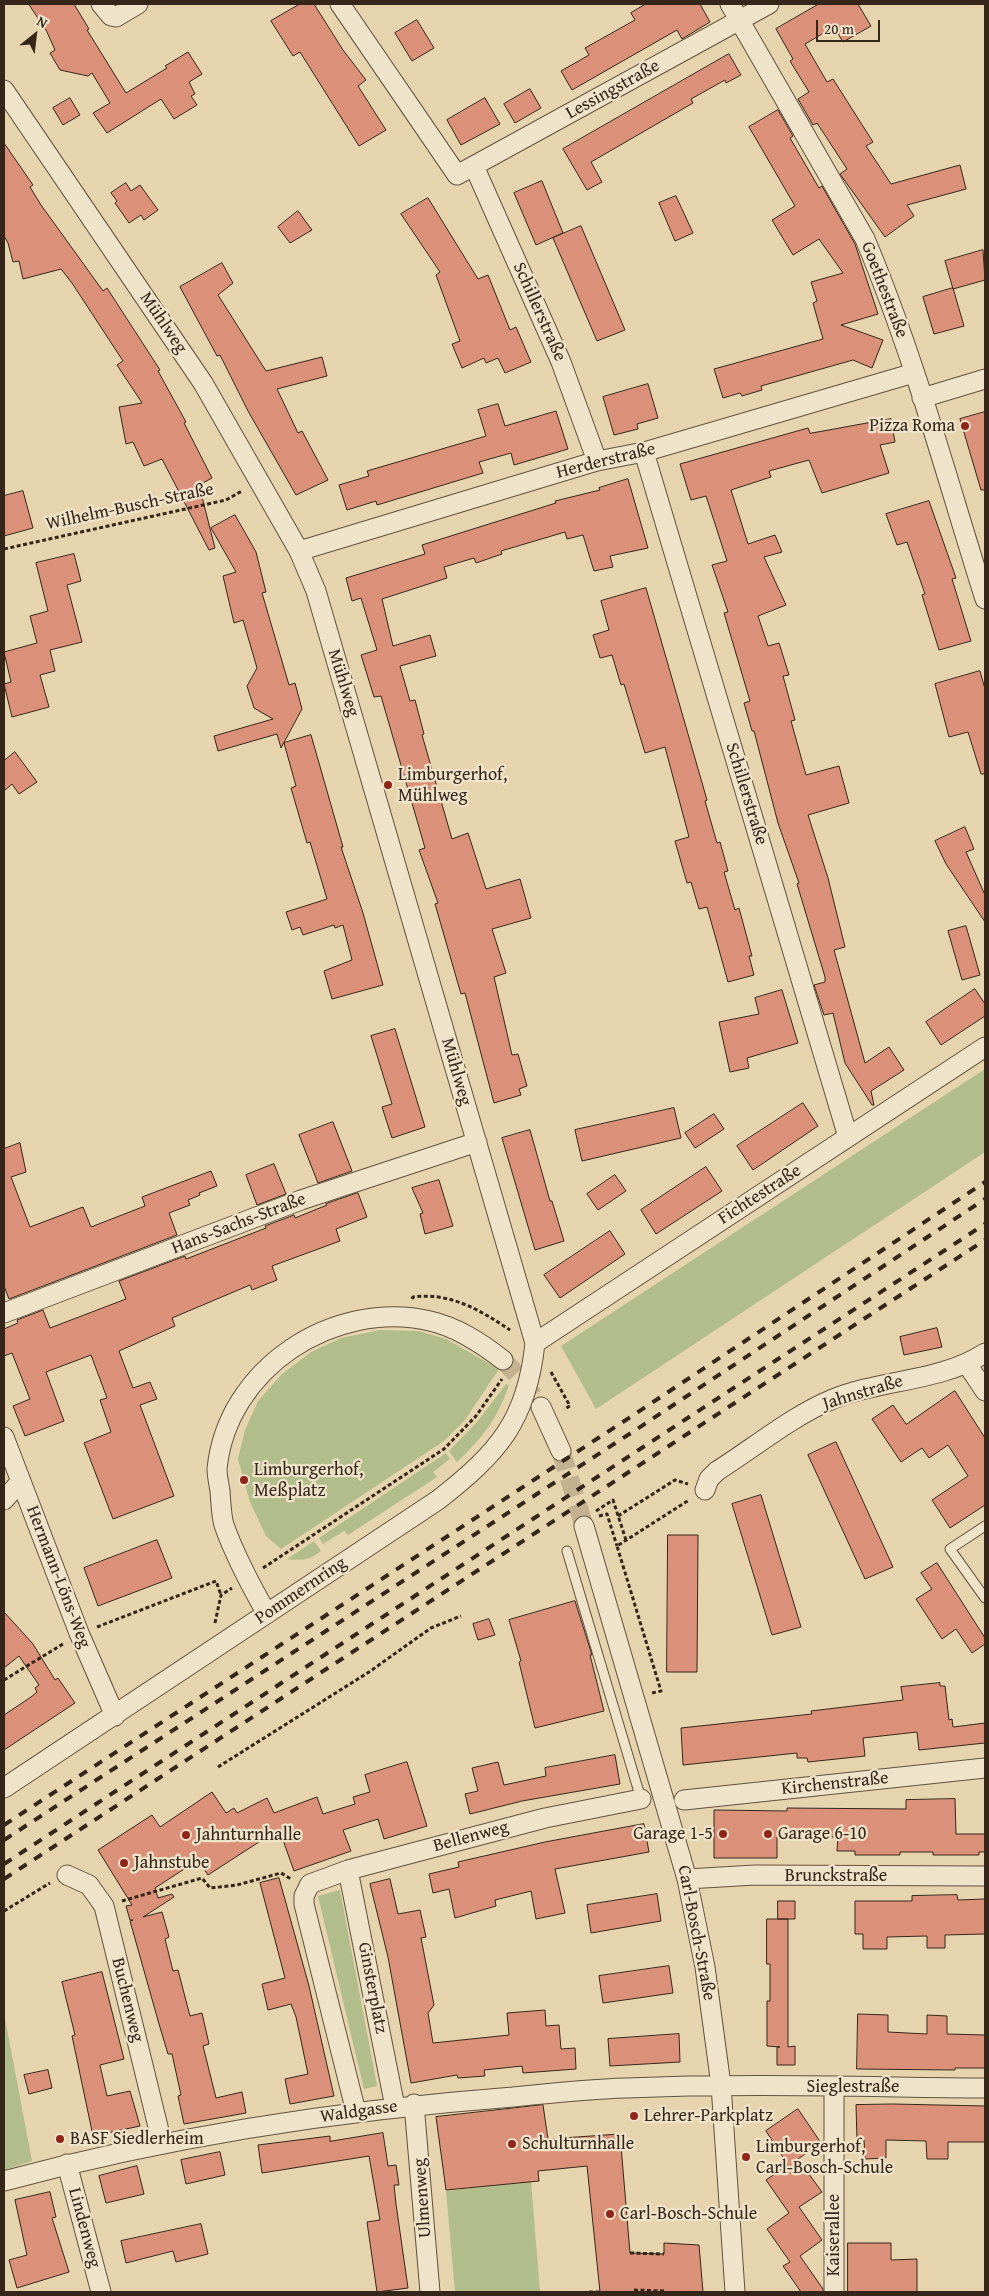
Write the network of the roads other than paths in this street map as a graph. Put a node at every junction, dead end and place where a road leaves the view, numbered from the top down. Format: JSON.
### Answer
{"nodes":[{"id":1,"x":101,"y":4,"type":"edge"},
{"id":2,"x":138,"y":4,"type":"edge"},
{"id":3,"x":340,"y":4,"type":"edge"},
{"id":4,"x":768,"y":4,"type":"edge"},
{"id":5,"x":734,"y":12,"type":"edge"},
{"id":6,"x":4,"y":90,"type":"edge"},
{"id":7,"x":474,"y":166,"type":"junction"},
{"id":8,"x":914,"y":373,"type":"junction"},
{"id":9,"x":985,"y":379,"type":"edge"},
{"id":10,"x":922,"y":398,"type":"junction"},
{"id":11,"x":644,"y":452,"type":"junction"},
{"id":12,"x":597,"y":461,"type":"junction"},
{"id":13,"x":298,"y":551,"type":"junction"},
{"id":14,"x":985,"y":599,"type":"edge"},
{"id":15,"x":985,"y":1047,"type":"edge"},
{"id":16,"x":848,"y":1137,"type":"junction"},
{"id":17,"x":477,"y":1142,"type":"junction"},
{"id":18,"x":4,"y":1313,"type":"edge"},
{"id":19,"x":535,"y":1343,"type":"junction"},
{"id":20,"x":985,"y":1353,"type":"edge"},
{"id":21,"x":967,"y":1364,"type":"junction"},
{"id":22,"x":503,"y":1368,"type":"tunnel mouth"},
{"id":23,"x":985,"y":1392,"type":"edge"},
{"id":24,"x":541,"y":1407,"type":"tunnel mouth"},
{"id":25,"x":4,"y":1437,"type":"edge"},
{"id":26,"x":561,"y":1451,"type":"tunnel mouth"},
{"id":27,"x":21,"y":1481,"type":"junction"},
{"id":28,"x":705,"y":1490,"type":"road end"},
{"id":29,"x":4,"y":1500,"type":"edge"},
{"id":30,"x":591,"y":1521,"type":"tunnel mouth"},
{"id":31,"x":985,"y":1526,"type":"edge"},
{"id":32,"x":567,"y":1551,"type":"dead end"},
{"id":33,"x":985,"y":1598,"type":"edge"},
{"id":34,"x":267,"y":1614,"type":"junction"},
{"id":35,"x":115,"y":1716,"type":"junction"},
{"id":36,"x":985,"y":1768,"type":"edge"},
{"id":37,"x":4,"y":1788,"type":"edge"},
{"id":38,"x":641,"y":1799,"type":"joint"},
{"id":39,"x":684,"y":1800,"type":"dead end"},
{"id":40,"x":348,"y":1870,"type":"junction"},
{"id":41,"x":67,"y":1875,"type":"road end"},
{"id":42,"x":985,"y":1876,"type":"edge"},
{"id":43,"x":686,"y":1879,"type":"junction"},
{"id":44,"x":720,"y":2086,"type":"junction"},
{"id":45,"x":834,"y":2087,"type":"junction"},
{"id":46,"x":985,"y":2088,"type":"edge"},
{"id":47,"x":414,"y":2104,"type":"junction"},
{"id":48,"x":395,"y":2107,"type":"junction"},
{"id":49,"x":356,"y":2112,"type":"junction"},
{"id":50,"x":162,"y":2143,"type":"junction"},
{"id":51,"x":67,"y":2164,"type":"junction"},
{"id":52,"x":4,"y":2181,"type":"edge"},
{"id":53,"x":101,"y":2292,"type":"edge"},
{"id":54,"x":430,"y":2292,"type":"edge"},
{"id":55,"x":736,"y":2292,"type":"edge"},
{"id":56,"x":834,"y":2292,"type":"edge"}],
"edges":[{"from":1,"to":2,"type":"street"},
{"from":3,"to":7,"type":"street","name":"Lessingstraße"},
{"from":4,"to":5,"type":"street","name":"Lessingstraße"},
{"from":5,"to":7,"type":"street","name":"Lessingstraße"},
{"from":5,"to":8,"type":"street","name":"Goethestraße"},
{"from":6,"to":13,"type":"street","name":"Mühlweg"},
{"from":7,"to":12,"type":"street","name":"Schillerstraße"},
{"from":8,"to":10,"type":"street","name":"Goethestraße"},
{"from":8,"to":11,"type":"street","name":"Herderstraße"},
{"from":9,"to":10,"type":"street"},
{"from":10,"to":14,"type":"street","name":"Goethestraße"},
{"from":11,"to":12,"type":"street","name":"Herderstraße"},
{"from":11,"to":16,"type":"street","name":"Schillerstraße"},
{"from":12,"to":13,"type":"street","name":"Herderstraße"},
{"from":13,"to":17,"type":"street","name":"Mühlweg"},
{"from":15,"to":16,"type":"street","name":"Fichtestraße"},
{"from":16,"to":19,"type":"street","name":"Fichtestraße"},
{"from":17,"to":18,"type":"street","name":"Hans-Sachs-Straße"},
{"from":17,"to":19,"type":"street","name":"Mühlweg"},
{"from":19,"to":34,"type":"street","name":"Pommernring"},
{"from":20,"to":21,"type":"street","name":"Jahnstraße"},
{"from":21,"to":23,"type":"street"},
{"from":21,"to":28,"type":"street","name":"Jahnstraße"},
{"from":22,"to":34,"type":"street"},
{"from":24,"to":26,"type":"street"},
{"from":25,"to":27,"type":"street","name":"Hermann-Löns-Weg"},
{"from":27,"to":29,"type":"street"},
{"from":27,"to":35,"type":"street","name":"Hermann-Löns-Weg"},
{"from":30,"to":43,"type":"street","name":"Carl-Bosch-Straße"},
{"from":31,"to":33,"type":"lane"},
{"from":32,"to":38,"type":"lane"},
{"from":34,"to":35,"type":"street","name":"Pommernring"},
{"from":35,"to":37,"type":"street","name":"Pommernring"},
{"from":36,"to":39,"type":"street","name":"Kirchenstraße"},
{"from":38,"to":40,"type":"street","name":"Bellenweg"},
{"from":40,"to":48,"type":"street","name":"Ginsterplatz"},
{"from":40,"to":49,"type":"street","name":"Bellenweg"},
{"from":41,"to":50,"type":"street","name":"Buchenweg"},
{"from":42,"to":43,"type":"street","name":"Brunckstraße"},
{"from":43,"to":44,"type":"street","name":"Carl-Bosch-Straße"},
{"from":44,"to":45,"type":"street","name":"Sieglestraße"},
{"from":44,"to":47,"type":"street","name":"Waldgasse"},
{"from":44,"to":55,"type":"street","name":"Carl-Bosch-Straße"},
{"from":45,"to":46,"type":"street","name":"Sieglestraße"},
{"from":45,"to":56,"type":"street","name":"Kaiserallee"},
{"from":47,"to":48,"type":"street","name":"Waldgasse"},
{"from":47,"to":54,"type":"street","name":"Ulmenweg"},
{"from":48,"to":49,"type":"street","name":"Waldgasse"},
{"from":49,"to":50,"type":"street","name":"Waldgasse"},
{"from":50,"to":51,"type":"street","name":"Waldgasse"},
{"from":51,"to":52,"type":"street","name":"Waldgasse"},
{"from":51,"to":53,"type":"street","name":"Lindenweg"}]}
